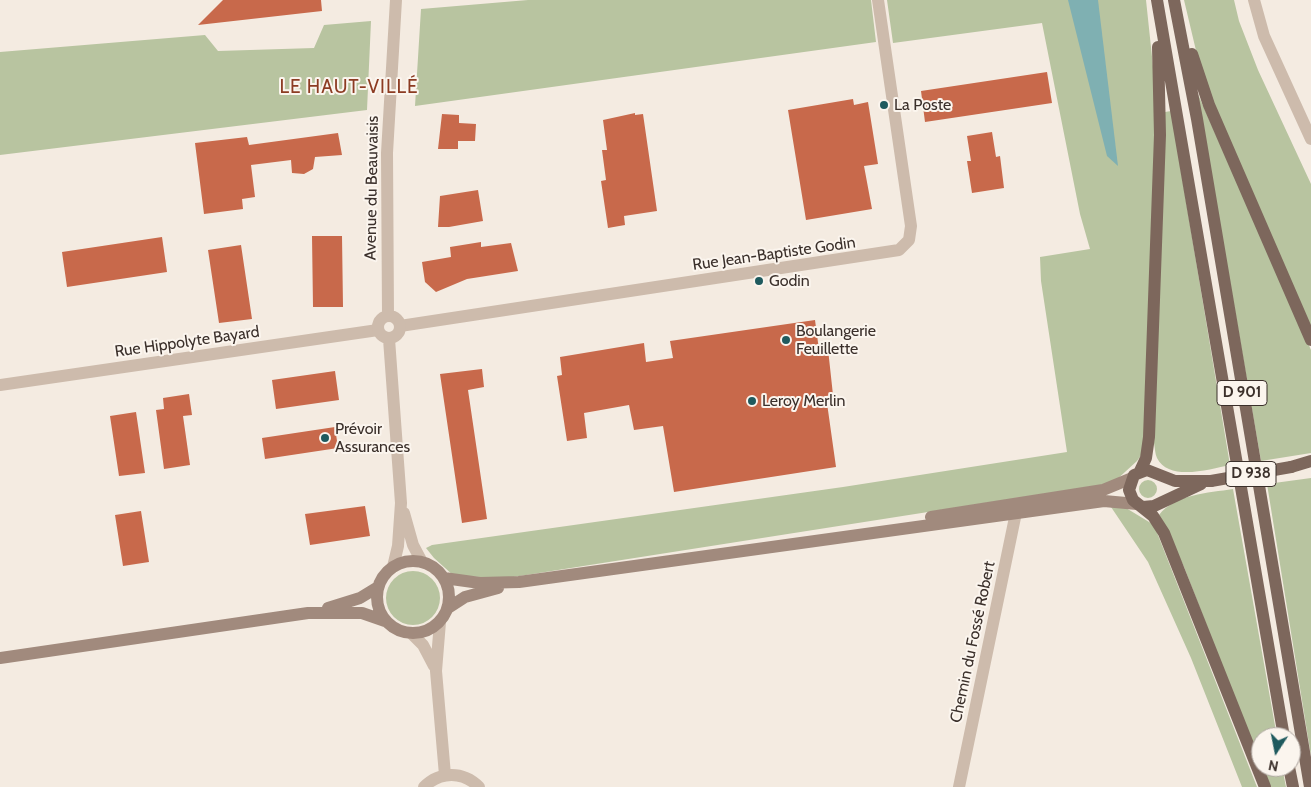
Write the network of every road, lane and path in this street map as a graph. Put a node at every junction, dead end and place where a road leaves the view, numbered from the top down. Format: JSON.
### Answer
{"nodes":[{"id":1,"x":396,"y":0,"type":"edge"},
{"id":2,"x":878,"y":0,"type":"edge"},
{"id":3,"x":1156,"y":0,"type":"edge"},
{"id":4,"x":1176,"y":0,"type":"edge"},
{"id":5,"x":1254,"y":0,"type":"edge"},
{"id":6,"x":1311,"y":139,"type":"edge"},
{"id":7,"x":388,"y":316,"type":"junction"},
{"id":8,"x":400,"y":326,"type":"junction"},
{"id":9,"x":378,"y":330,"type":"junction"},
{"id":10,"x":389,"y":338,"type":"junction"},
{"id":11,"x":1311,"y":340,"type":"edge"},
{"id":12,"x":0,"y":385,"type":"edge"},
{"id":13,"x":1311,"y":461,"type":"edge"},
{"id":14,"x":1291,"y":467,"type":"junction"},
{"id":15,"x":1311,"y":468,"type":"edge"},
{"id":16,"x":1136,"y":475,"type":"junction"},
{"id":17,"x":1161,"y":476,"type":"junction"},
{"id":18,"x":1211,"y":481,"type":"junction"},
{"id":19,"x":1160,"y":502,"type":"junction"},
{"id":20,"x":401,"y":503,"type":"junction"},
{"id":21,"x":1140,"y":505,"type":"junction"},
{"id":22,"x":1017,"y":508,"type":"junction"},
{"id":23,"x":422,"y":562,"type":"junction"},
{"id":24,"x":394,"y":567,"type":"junction"},
{"id":25,"x":444,"y":578,"type":"junction"},
{"id":26,"x":519,"y":582,"type":"junction"},
{"id":27,"x":378,"y":587,"type":"junction"},
{"id":28,"x":448,"y":608,"type":"junction"},
{"id":29,"x":308,"y":613,"type":"junction"},
{"id":30,"x":385,"y":621,"type":"junction"},
{"id":31,"x":440,"y":622,"type":"junction"},
{"id":32,"x":412,"y":634,"type":"junction"},
{"id":33,"x":0,"y":658,"type":"edge"},
{"id":34,"x":436,"y":671,"type":"junction"},
{"id":35,"x":1282,"y":727,"type":"edge"},
{"id":36,"x":445,"y":775,"type":"junction"},
{"id":37,"x":424,"y":787,"type":"edge"},
{"id":38,"x":480,"y":787,"type":"edge"},
{"id":39,"x":959,"y":787,"type":"edge"},
{"id":40,"x":1265,"y":787,"type":"edge"},
{"id":41,"x":1310,"y":787,"type":"edge"}],
"edges":[{"from":1,"to":7,"type":"street","name":"Avenue du Beauvaisis"},
{"from":2,"to":8,"type":"street","name":"Rue Jean-Baptiste Godin"},
{"from":3,"to":16,"type":"main road"},
{"from":3,"to":35,"type":"main road","number":"D 901"},
{"from":4,"to":11,"type":"main road"},
{"from":4,"to":41,"type":"main road","number":"D 901"},
{"from":5,"to":6,"type":"street"},
{"from":7,"to":8,"type":"street"},
{"from":7,"to":9,"type":"street"},
{"from":8,"to":10,"type":"street"},
{"from":9,"to":10,"type":"street"},
{"from":9,"to":12,"type":"street","name":"Rue Hippolyte Bayard"},
{"from":10,"to":20,"type":"street"},
{"from":13,"to":14,"type":"main road","number":"D 938"},
{"from":14,"to":15,"type":"main road","number":"D 938"},
{"from":14,"to":18,"type":"main road","number":"D 938","bridge":true},
{"from":16,"to":17,"type":"main road"},
{"from":16,"to":21,"type":"main road"},
{"from":16,"to":22,"type":"main road"},
{"from":17,"to":18,"type":"main road","number":"D 938"},
{"from":17,"to":19,"type":"main road"},
{"from":18,"to":19,"type":"main road","number":"D 938"},
{"from":19,"to":21,"type":"main road"},
{"from":20,"to":23,"type":"street"},
{"from":20,"to":24,"type":"street"},
{"from":21,"to":22,"type":"main road"},
{"from":21,"to":40,"type":"main road"},
{"from":22,"to":26,"type":"main road"},
{"from":22,"to":39,"type":"street","name":"Chemin du Fossé Robert"},
{"from":23,"to":24,"type":"main road"},
{"from":23,"to":25,"type":"main road"},
{"from":24,"to":27,"type":"main road"},
{"from":25,"to":26,"type":"main road"},
{"from":25,"to":28,"type":"main road"},
{"from":26,"to":28,"type":"main road"},
{"from":27,"to":29,"type":"main road"},
{"from":27,"to":30,"type":"main road"},
{"from":28,"to":31,"type":"main road"},
{"from":29,"to":30,"type":"main road"},
{"from":29,"to":33,"type":"main road"},
{"from":30,"to":32,"type":"main road"},
{"from":31,"to":32,"type":"main road"},
{"from":31,"to":34,"type":"street"},
{"from":32,"to":34,"type":"street"},
{"from":34,"to":36,"type":"street"},
{"from":36,"to":37,"type":"street"},
{"from":36,"to":38,"type":"street"}]}
